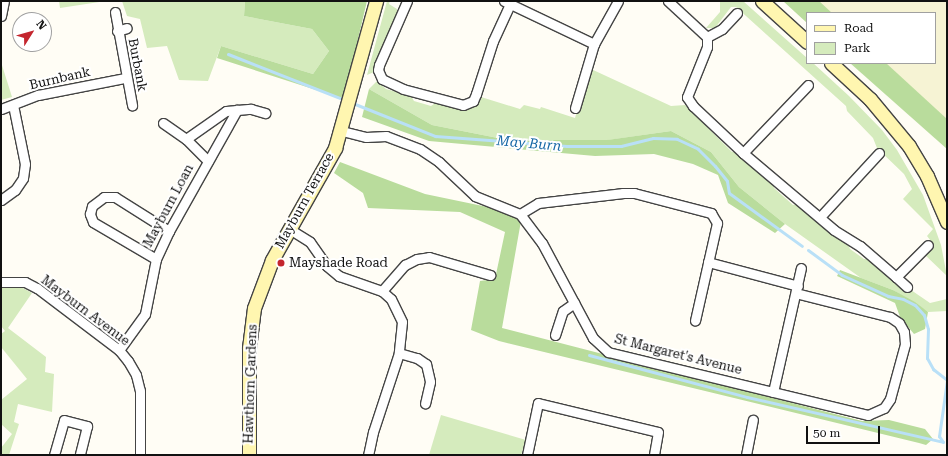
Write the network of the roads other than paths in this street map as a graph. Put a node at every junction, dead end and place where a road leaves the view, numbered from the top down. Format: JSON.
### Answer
{"nodes":[{"id":1,"x":4,"y":1,"type":"edge"},
{"id":2,"x":376,"y":1,"type":"edge"},
{"id":3,"x":618,"y":1,"type":"edge"},
{"id":4,"x":668,"y":1,"type":"edge"},
{"id":5,"x":762,"y":1,"type":"edge"},
{"id":6,"x":507,"y":2,"type":"edge"},
{"id":7,"x":403,"y":4,"type":"edge"},
{"id":8,"x":115,"y":12,"type":"dead end"},
{"id":9,"x":736,"y":13,"type":"dead end"},
{"id":10,"x":1,"y":15,"type":"edge"},
{"id":11,"x":127,"y":28,"type":"dead end"},
{"id":12,"x":117,"y":31,"type":"junction"},
{"id":13,"x":707,"y":37,"type":"junction"},
{"id":14,"x":806,"y":41,"type":"edge"},
{"id":15,"x":594,"y":44,"type":"junction"},
{"id":16,"x":832,"y":64,"type":"edge"},
{"id":17,"x":125,"y":78,"type":"junction"},
{"id":18,"x":808,"y":85,"type":"dead end"},
{"id":19,"x":13,"y":105,"type":"junction"},
{"id":20,"x":132,"y":105,"type":"dead end"},
{"id":21,"x":575,"y":108,"type":"dead end"},
{"id":22,"x":1,"y":109,"type":"edge"},
{"id":23,"x":237,"y":110,"type":"junction"},
{"id":24,"x":265,"y":113,"type":"dead end"},
{"id":25,"x":163,"y":123,"type":"dead end"},
{"id":26,"x":342,"y":131,"type":"junction"},
{"id":27,"x":186,"y":139,"type":"junction"},
{"id":28,"x":743,"y":153,"type":"junction"},
{"id":29,"x":879,"y":153,"type":"dead end"},
{"id":30,"x":208,"y":161,"type":"junction"},
{"id":31,"x":1,"y":200,"type":"edge"},
{"id":32,"x":520,"y":214,"type":"junction"},
{"id":33,"x":820,"y":217,"type":"junction"},
{"id":34,"x":947,"y":222,"type":"edge"},
{"id":35,"x":291,"y":230,"type":"junction"},
{"id":36,"x":169,"y":231,"type":"junction"},
{"id":37,"x":928,"y":245,"type":"dead end"},
{"id":38,"x":156,"y":259,"type":"junction"},
{"id":39,"x":708,"y":262,"type":"junction"},
{"id":40,"x":801,"y":268,"type":"dead end"},
{"id":41,"x":483,"y":275,"type":"dead end"},
{"id":42,"x":896,"y":277,"type":"junction"},
{"id":43,"x":1,"y":282,"type":"edge"},
{"id":44,"x":907,"y":287,"type":"dead end"},
{"id":45,"x":259,"y":289,"type":"joint"},
{"id":46,"x":797,"y":290,"type":"junction"},
{"id":47,"x":382,"y":291,"type":"junction"},
{"id":48,"x":574,"y":303,"type":"junction"},
{"id":49,"x":695,"y":320,"type":"dead end"},
{"id":50,"x":555,"y":335,"type":"dead end"},
{"id":51,"x":119,"y":350,"type":"junction"},
{"id":52,"x":399,"y":353,"type":"junction"},
{"id":53,"x":774,"y":392,"type":"junction"},
{"id":54,"x":425,"y":403,"type":"dead end"},
{"id":55,"x":753,"y":420,"type":"dead end"},
{"id":56,"x":54,"y":455,"type":"edge"},
{"id":57,"x":80,"y":455,"type":"edge"},
{"id":58,"x":140,"y":455,"type":"edge"},
{"id":59,"x":249,"y":455,"type":"edge"},
{"id":60,"x":368,"y":455,"type":"edge"},
{"id":61,"x":527,"y":455,"type":"edge"},
{"id":62,"x":654,"y":455,"type":"edge"},
{"id":63,"x":746,"y":455,"type":"edge"}],
"edges":[{"from":1,"to":10,"type":"street"},
{"from":2,"to":26,"type":"main road","name":"Mayburn Terrace"},
{"from":3,"to":15,"type":"street"},
{"from":4,"to":13,"type":"street"},
{"from":5,"to":14,"type":"main road"},
{"from":6,"to":7,"type":"street"},
{"from":6,"to":15,"type":"street"},
{"from":8,"to":12,"type":"street","name":"Burbank"},
{"from":9,"to":13,"type":"street"},
{"from":11,"to":12,"type":"street","name":"Burbank"},
{"from":12,"to":17,"type":"street","name":"Burbank"},
{"from":13,"to":28,"type":"street"},
{"from":15,"to":21,"type":"street"},
{"from":16,"to":34,"type":"main road"},
{"from":17,"to":19,"type":"street","name":"Burnbank"},
{"from":17,"to":20,"type":"street","name":"Burbank"},
{"from":18,"to":28,"type":"street"},
{"from":19,"to":22,"type":"street","name":"Burnbank"},
{"from":19,"to":31,"type":"street"},
{"from":23,"to":24,"type":"street"},
{"from":23,"to":27,"type":"street"},
{"from":23,"to":30,"type":"street","name":"Mayburn Loan"},
{"from":25,"to":27,"type":"street","name":"Mayburn Loan"},
{"from":26,"to":32,"type":"street"},
{"from":26,"to":35,"type":"main road","name":"Mayburn Terrace"},
{"from":27,"to":30,"type":"street","name":"Mayburn Loan"},
{"from":28,"to":33,"type":"street"},
{"from":29,"to":33,"type":"street"},
{"from":30,"to":36,"type":"street","name":"Mayburn Loan"},
{"from":32,"to":39,"type":"street"},
{"from":32,"to":48,"type":"street","name":"St Margaret's Avenue"},
{"from":33,"to":42,"type":"street"},
{"from":35,"to":45,"type":"main road","name":"Mayburn Terrace"},
{"from":35,"to":47,"type":"street"},
{"from":36,"to":38,"type":"street","name":"Mayburn Loan"},
{"from":36,"to":38,"type":"street"},
{"from":37,"to":42,"type":"street"},
{"from":38,"to":51,"type":"street","name":"Mayburn Loan"},
{"from":39,"to":46,"type":"street","name":"St Margaret's Avenue"},
{"from":39,"to":49,"type":"street"},
{"from":40,"to":46,"type":"street"},
{"from":41,"to":47,"type":"street"},
{"from":42,"to":44,"type":"street"},
{"from":43,"to":51,"type":"street","name":"Mayburn Avenue"},
{"from":45,"to":59,"type":"main road","name":"Hawthorn Gardens"},
{"from":46,"to":53,"type":"street"},
{"from":46,"to":53,"type":"street","name":"St Margaret's Avenue"},
{"from":47,"to":52,"type":"street"},
{"from":48,"to":50,"type":"street"},
{"from":48,"to":53,"type":"street","name":"St Margaret's Avenue"},
{"from":51,"to":58,"type":"street","name":"Mayburn Avenue"},
{"from":52,"to":54,"type":"street"},
{"from":52,"to":60,"type":"street"},
{"from":55,"to":63,"type":"street"},
{"from":56,"to":57,"type":"street"},
{"from":61,"to":62,"type":"street"}]}
